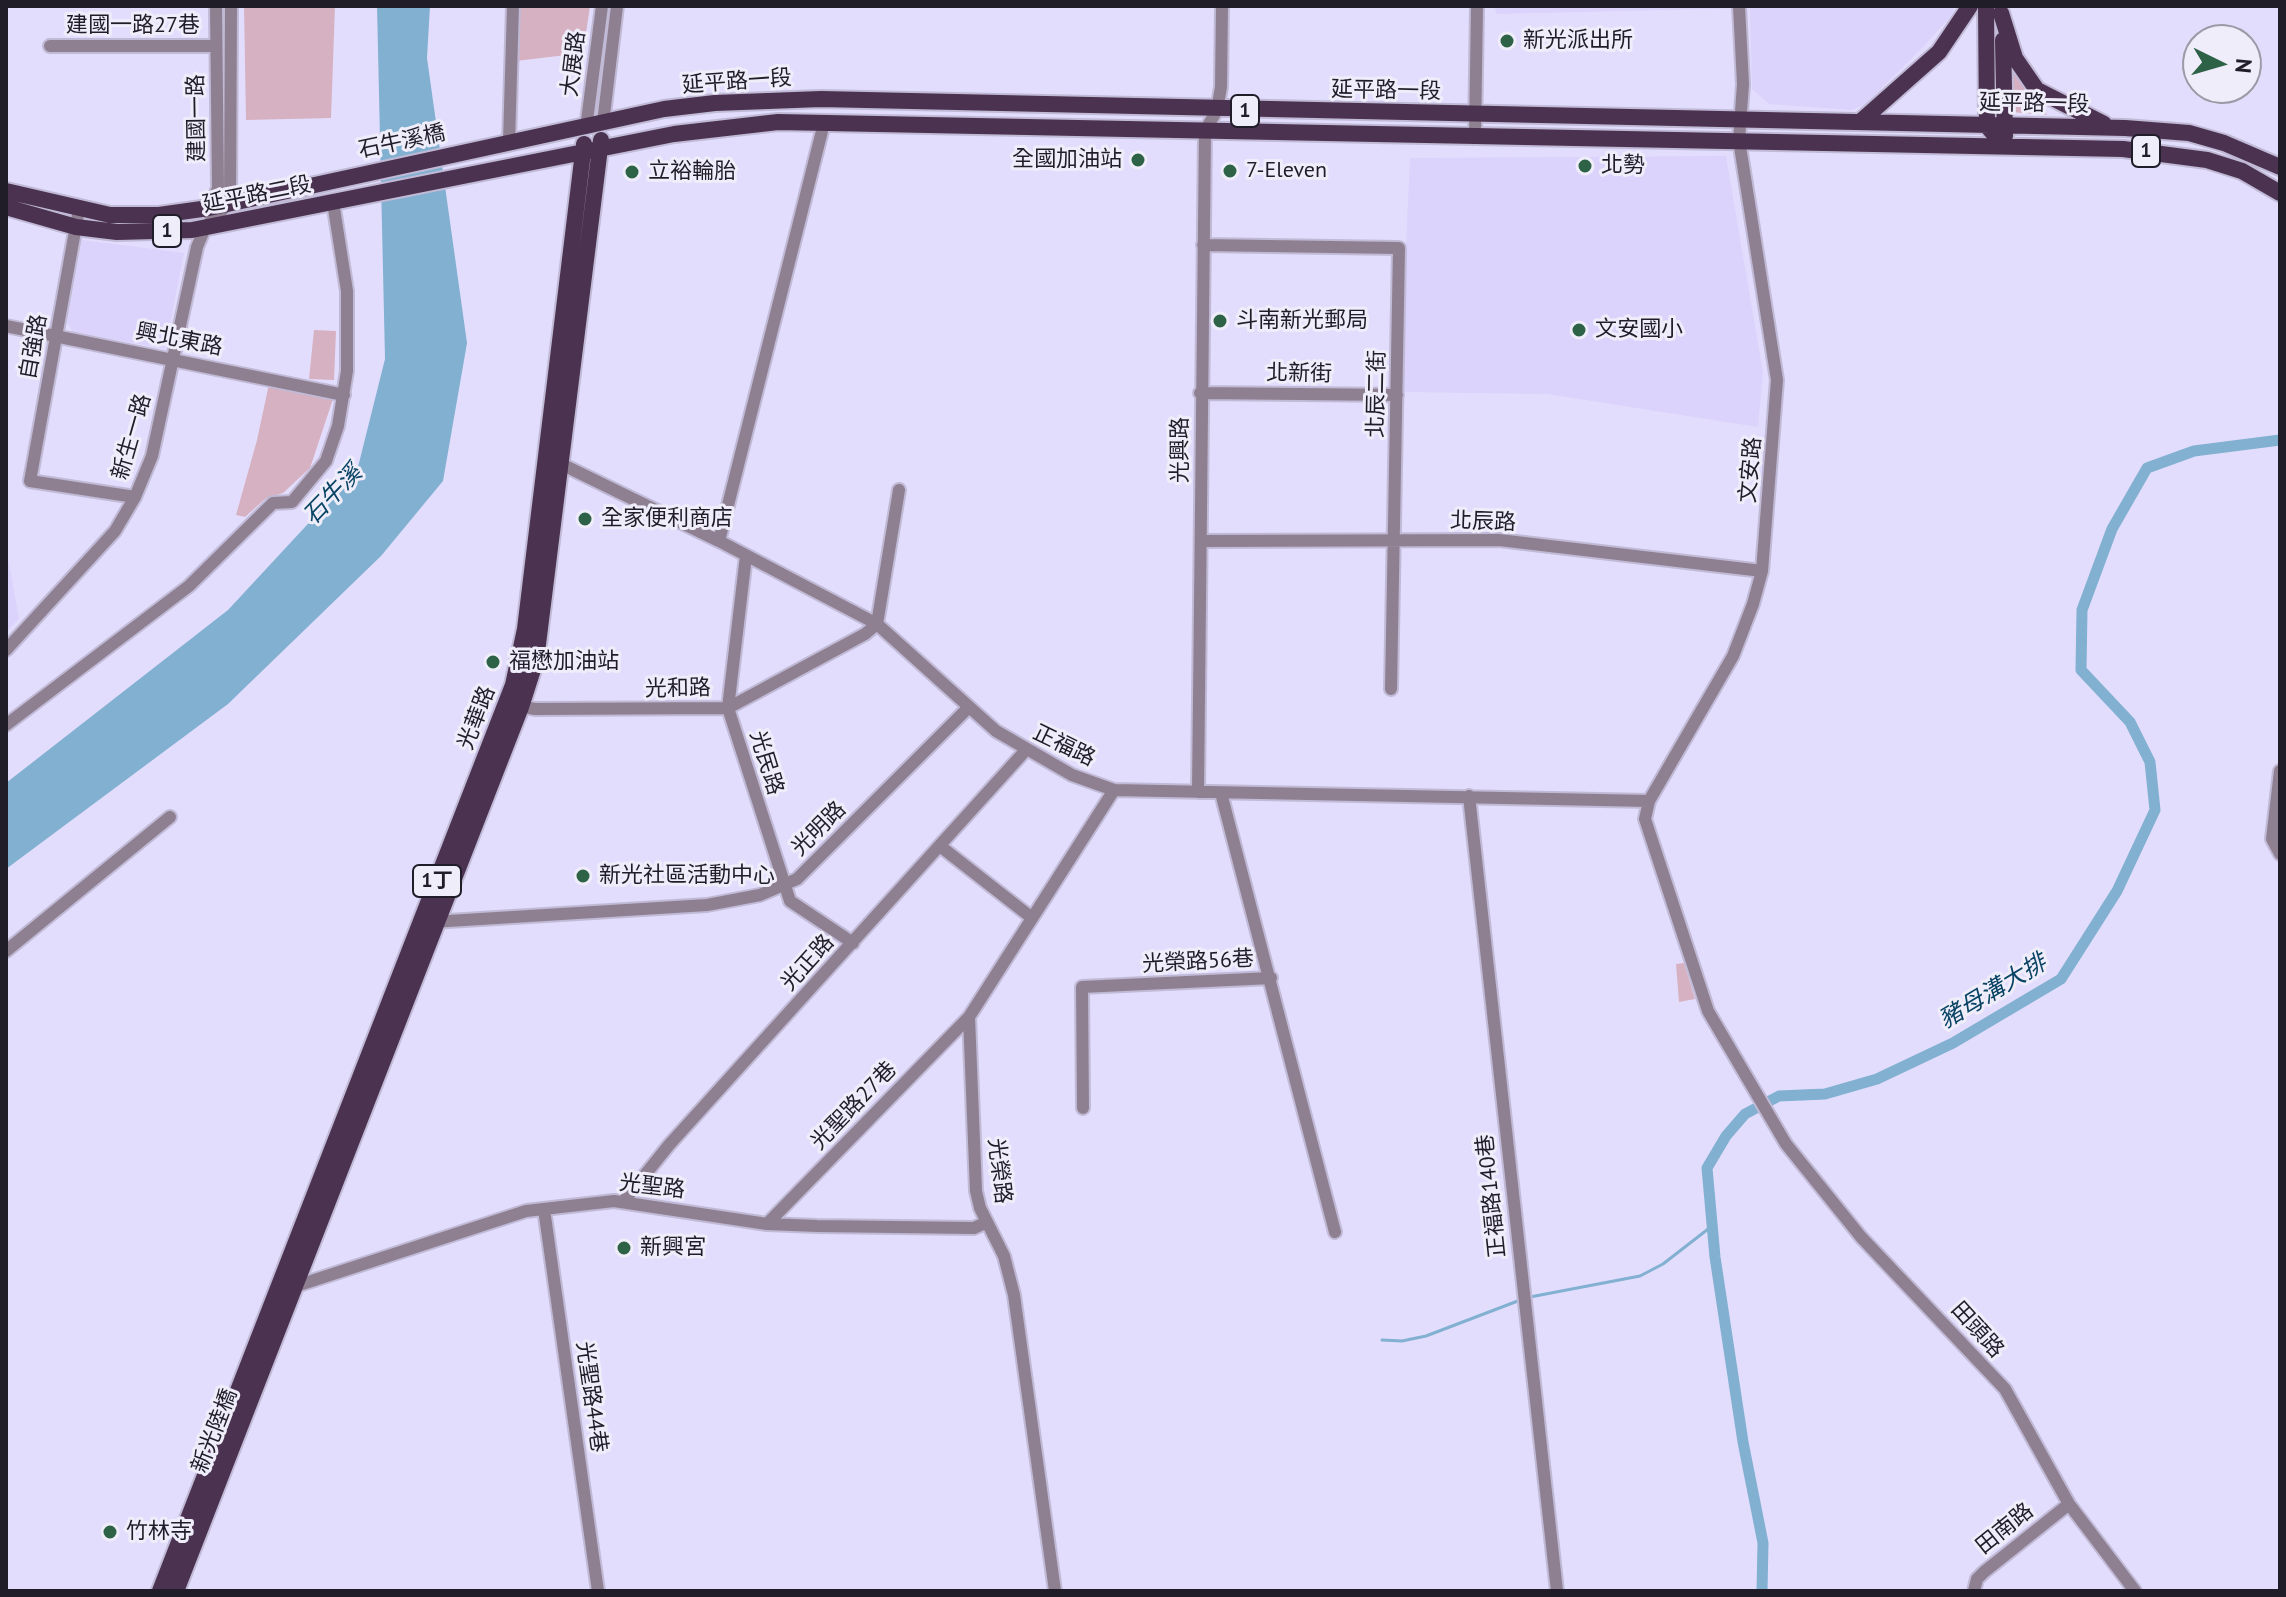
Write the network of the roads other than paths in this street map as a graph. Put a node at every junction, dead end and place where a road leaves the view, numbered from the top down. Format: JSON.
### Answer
{"nodes":[{"id":1,"x":216,"y":6,"type":"edge"},
{"id":2,"x":231,"y":6,"type":"edge"},
{"id":3,"x":513,"y":6,"type":"edge"},
{"id":4,"x":602,"y":6,"type":"edge"},
{"id":5,"x":617,"y":6,"type":"edge"},
{"id":6,"x":1222,"y":6,"type":"edge"},
{"id":7,"x":1477,"y":6,"type":"edge"},
{"id":8,"x":1739,"y":6,"type":"edge"},
{"id":9,"x":1970,"y":6,"type":"edge"},
{"id":10,"x":1996,"y":8,"type":"edge"},
{"id":11,"x":50,"y":46,"type":"dead end"},
{"id":12,"x":216,"y":46,"type":"junction"},
{"id":13,"x":925,"y":101,"type":"junction"},
{"id":14,"x":1064,"y":105,"type":"junction"},
{"id":15,"x":1217,"y":110,"type":"junction"},
{"id":16,"x":1476,"y":114,"type":"junction"},
{"id":17,"x":1739,"y":118,"type":"junction"},
{"id":18,"x":1860,"y":122,"type":"junction"},
{"id":19,"x":824,"y":123,"type":"junction"},
{"id":20,"x":594,"y":125,"type":"junction"},
{"id":21,"x":925,"y":126,"type":"junction"},
{"id":22,"x":1987,"y":126,"type":"junction"},
{"id":23,"x":2005,"y":126,"type":"junction"},
{"id":24,"x":2109,"y":127,"type":"junction"},
{"id":25,"x":1063,"y":129,"type":"junction"},
{"id":26,"x":1205,"y":131,"type":"junction"},
{"id":27,"x":1475,"y":136,"type":"junction"},
{"id":28,"x":1739,"y":140,"type":"junction"},
{"id":29,"x":509,"y":142,"type":"junction"},
{"id":30,"x":489,"y":146,"type":"joint"},
{"id":31,"x":2004,"y":146,"type":"junction"},
{"id":32,"x":591,"y":149,"type":"junction"},
{"id":33,"x":2240,"y":149,"type":"junction"},
{"id":34,"x":2280,"y":167,"type":"edge"},
{"id":35,"x":2233,"y":168,"type":"junction"},
{"id":36,"x":491,"y":169,"type":"joint"},
{"id":37,"x":324,"y":181,"type":"joint"},
{"id":38,"x":6,"y":191,"type":"edge"},
{"id":39,"x":2280,"y":193,"type":"edge"},
{"id":40,"x":230,"y":202,"type":"junction"},
{"id":41,"x":331,"y":202,"type":"junction"},
{"id":42,"x":6,"y":207,"type":"edge"},
{"id":43,"x":209,"y":208,"type":"junction"},
{"id":44,"x":79,"y":209,"type":"junction"},
{"id":45,"x":76,"y":227,"type":"junction"},
{"id":46,"x":205,"y":228,"type":"junction"},
{"id":47,"x":1203,"y":245,"type":"junction"},
{"id":48,"x":6,"y":326,"type":"edge"},
{"id":49,"x":56,"y":336,"type":"junction"},
{"id":50,"x":172,"y":359,"type":"junction"},
{"id":51,"x":1200,"y":393,"type":"junction"},
{"id":52,"x":344,"y":395,"type":"junction"},
{"id":53,"x":1397,"y":395,"type":"junction"},
{"id":54,"x":554,"y":461,"type":"junction"},
{"id":55,"x":899,"y":490,"type":"dead end"},
{"id":56,"x":135,"y":497,"type":"junction"},
{"id":57,"x":1394,"y":539,"type":"junction"},
{"id":58,"x":719,"y":541,"type":"junction"},
{"id":59,"x":1201,"y":541,"type":"junction"},
{"id":60,"x":746,"y":556,"type":"junction"},
{"id":61,"x":1762,"y":571,"type":"junction"},
{"id":62,"x":877,"y":624,"type":"junction"},
{"id":63,"x":6,"y":650,"type":"edge"},
{"id":64,"x":1391,"y":689,"type":"dead end"},
{"id":65,"x":514,"y":705,"type":"junction"},
{"id":66,"x":728,"y":708,"type":"junction"},
{"id":67,"x":968,"y":708,"type":"junction"},
{"id":68,"x":6,"y":725,"type":"edge"},
{"id":69,"x":1025,"y":751,"type":"junction"},
{"id":70,"x":2280,"y":771,"type":"edge"},
{"id":71,"x":1114,"y":790,"type":"junction"},
{"id":72,"x":1198,"y":792,"type":"junction"},
{"id":73,"x":1221,"y":793,"type":"junction"},
{"id":74,"x":1469,"y":796,"type":"junction"},
{"id":75,"x":1649,"y":801,"type":"junction"},
{"id":76,"x":170,"y":817,"type":"dead end"},
{"id":77,"x":940,"y":846,"type":"junction"},
{"id":78,"x":2280,"y":854,"type":"edge"},
{"id":79,"x":782,"y":886,"type":"junction"},
{"id":80,"x":1032,"y":918,"type":"junction"},
{"id":81,"x":429,"y":922,"type":"junction"},
{"id":82,"x":853,"y":943,"type":"junction"},
{"id":83,"x":6,"y":951,"type":"edge"},
{"id":84,"x":1271,"y":978,"type":"junction"},
{"id":85,"x":969,"y":1017,"type":"junction"},
{"id":86,"x":378,"y":1053,"type":"junction"},
{"id":87,"x":1083,"y":1108,"type":"dead end"},
{"id":88,"x":623,"y":1202,"type":"junction"},
{"id":89,"x":544,"y":1209,"type":"junction"},
{"id":90,"x":987,"y":1222,"type":"junction"},
{"id":91,"x":767,"y":1224,"type":"junction"},
{"id":92,"x":1335,"y":1232,"type":"dead end"},
{"id":93,"x":294,"y":1287,"type":"junction"},
{"id":94,"x":276,"y":1291,"type":"junction"},
{"id":95,"x":2069,"y":1504,"type":"junction"},
{"id":96,"x":160,"y":1591,"type":"edge"},
{"id":97,"x":176,"y":1591,"type":"edge"},
{"id":98,"x":598,"y":1591,"type":"edge"},
{"id":99,"x":1055,"y":1591,"type":"edge"},
{"id":100,"x":1557,"y":1591,"type":"edge"},
{"id":101,"x":1974,"y":1591,"type":"edge"},
{"id":102,"x":2135,"y":1591,"type":"edge"}],
"edges":[{"from":1,"to":12,"type":"street","name":"建國一路"},
{"from":2,"to":40,"type":"street","name":"建國一路"},
{"from":3,"to":29,"type":"street"},
{"from":4,"to":20,"type":"street","name":"大展路"},
{"from":5,"to":20,"type":"street","name":"大展路"},
{"from":6,"to":15,"type":"street"},
{"from":7,"to":16,"type":"street"},
{"from":8,"to":17,"type":"street","name":"文安路"},
{"from":9,"to":18,"type":"main road"},
{"from":10,"to":22,"type":"main road"},
{"from":10,"to":23,"type":"main road"},
{"from":10,"to":24,"type":"main road"},
{"from":11,"to":12,"type":"street","name":"建國一路27巷"},
{"from":12,"to":43,"type":"street","name":"建國一路"},
{"from":13,"to":14,"type":"main road","name":"延平路一段","number":"1"},
{"from":13,"to":20,"type":"main road","name":"延平路一段","number":"1"},
{"from":13,"to":21,"type":"main road"},
{"from":14,"to":15,"type":"main road","name":"延平路一段","number":"1"},
{"from":14,"to":25,"type":"main road"},
{"from":15,"to":16,"type":"main road","name":"延平路一段","number":"1"},
{"from":15,"to":26,"type":"street","name":"光興路"},
{"from":16,"to":17,"type":"main road","name":"延平路一段","number":"1"},
{"from":16,"to":27,"type":"street"},
{"from":17,"to":18,"type":"main road","name":"延平路一段","number":"1"},
{"from":17,"to":28,"type":"street","name":"文安路"},
{"from":18,"to":22,"type":"main road","name":"延平路一段","number":"1"},
{"from":19,"to":21,"type":"main road","name":"延平路一段","number":"1"},
{"from":19,"to":32,"type":"main road","name":"延平路一段","number":"1"},
{"from":19,"to":58,"type":"street"},
{"from":20,"to":29,"type":"main road","name":"延平路一段","number":"1"},
{"from":20,"to":32,"type":"main road","name":"光華路","number":"1丁"},
{"from":21,"to":25,"type":"main road","name":"延平路一段","number":"1"},
{"from":22,"to":23,"type":"main road","name":"延平路一段","number":"1"},
{"from":22,"to":31,"type":"main road"},
{"from":23,"to":24,"type":"main road","name":"延平路一段","number":"1"},
{"from":23,"to":31,"type":"main road"},
{"from":24,"to":33,"type":"main road","name":"延平路一段","number":"1"},
{"from":25,"to":26,"type":"main road","name":"延平路一段","number":"1"},
{"from":26,"to":27,"type":"main road","name":"延平路一段","number":"1"},
{"from":26,"to":47,"type":"street","name":"光興路"},
{"from":27,"to":28,"type":"main road","name":"延平路一段","number":"1"},
{"from":28,"to":31,"type":"main road","name":"延平路一段","number":"1"},
{"from":28,"to":61,"type":"street","name":"文安路"},
{"from":29,"to":30,"type":"main road","name":"延平路一段","number":"1"},
{"from":30,"to":37,"type":"main road","name":"石牛溪橋","number":"1"},
{"from":31,"to":35,"type":"main road","name":"延平路一段","number":"1"},
{"from":32,"to":36,"type":"main road","name":"延平路一段","number":"1"},
{"from":32,"to":54,"type":"main road","name":"光華路","number":"1丁"},
{"from":33,"to":34,"type":"main road","name":"延平路一段","number":"1"},
{"from":33,"to":35,"type":"main road"},
{"from":35,"to":39,"type":"main road","name":"延平路一段","number":"1"},
{"from":36,"to":41,"type":"main road","name":"石牛溪橋","number":"1"},
{"from":37,"to":40,"type":"main road","name":"延平路二段","number":"1"},
{"from":38,"to":44,"type":"main road","name":"延平路二段","number":"1"},
{"from":40,"to":43,"type":"main road","name":"延平路二段","number":"1"},
{"from":40,"to":46,"type":"street","name":"新生一路"},
{"from":41,"to":46,"type":"main road","name":"延平路二段","number":"1"},
{"from":41,"to":52,"type":"street"},
{"from":42,"to":45,"type":"main road","name":"延平路二段","number":"1"},
{"from":43,"to":44,"type":"main road","name":"延平路二段","number":"1"},
{"from":43,"to":46,"type":"street","name":"建國一路"},
{"from":44,"to":45,"type":"street","name":"自強路"},
{"from":45,"to":46,"type":"main road","name":"延平路二段","number":"1"},
{"from":45,"to":49,"type":"street","name":"自強路"},
{"from":46,"to":50,"type":"street","name":"新生一路"},
{"from":47,"to":51,"type":"street","name":"光興路"},
{"from":47,"to":53,"type":"street","name":"北辰二街"},
{"from":48,"to":49,"type":"street","name":"興北東路"},
{"from":49,"to":50,"type":"street","name":"興北東路"},
{"from":49,"to":56,"type":"street","name":"自強路"},
{"from":50,"to":52,"type":"street","name":"興北東路"},
{"from":50,"to":56,"type":"street","name":"新生一路"},
{"from":51,"to":53,"type":"street","name":"北新街"},
{"from":51,"to":59,"type":"street","name":"光興路"},
{"from":52,"to":68,"type":"street"},
{"from":53,"to":57,"type":"street","name":"北辰二街"},
{"from":54,"to":58,"type":"street","name":"正福路"},
{"from":54,"to":65,"type":"main road","name":"光華路","number":"1丁"},
{"from":55,"to":62,"type":"street"},
{"from":56,"to":63,"type":"street","name":"新生一路"},
{"from":57,"to":59,"type":"street","name":"北辰路"},
{"from":57,"to":61,"type":"street","name":"北辰路"},
{"from":57,"to":64,"type":"street","name":"北辰二街"},
{"from":58,"to":60,"type":"street","name":"正福路"},
{"from":59,"to":72,"type":"street","name":"光興路"},
{"from":60,"to":62,"type":"street","name":"正福路"},
{"from":60,"to":66,"type":"street","name":"光民路"},
{"from":61,"to":75,"type":"street","name":"文安路"},
{"from":62,"to":66,"type":"street","name":"光和路"},
{"from":62,"to":67,"type":"street","name":"正福路"},
{"from":65,"to":66,"type":"street","name":"光和路"},
{"from":65,"to":81,"type":"main road","name":"光華路","number":"1丁"},
{"from":66,"to":79,"type":"street","name":"光民路"},
{"from":67,"to":69,"type":"street","name":"正福路"},
{"from":67,"to":79,"type":"street","name":"光明路"},
{"from":69,"to":71,"type":"street","name":"正福路"},
{"from":69,"to":77,"type":"street","name":"光正路"},
{"from":70,"to":78,"type":"street"},
{"from":71,"to":72,"type":"street","name":"正福路"},
{"from":71,"to":80,"type":"street"},
{"from":72,"to":73,"type":"street","name":"正福路"},
{"from":73,"to":74,"type":"street","name":"正福路"},
{"from":73,"to":84,"type":"street"},
{"from":74,"to":75,"type":"street","name":"正福路"},
{"from":74,"to":100,"type":"street","name":"正福路140巷"},
{"from":75,"to":95,"type":"street","name":"田頭路"},
{"from":76,"to":83,"type":"street"},
{"from":77,"to":80,"type":"street"},
{"from":77,"to":82,"type":"street","name":"光正路"},
{"from":79,"to":81,"type":"street","name":"光明路"},
{"from":79,"to":82,"type":"street","name":"光民路"},
{"from":80,"to":85,"type":"street"},
{"from":81,"to":86,"type":"main road","name":"光華路","number":"1丁"},
{"from":82,"to":88,"type":"street","name":"光正路"},
{"from":84,"to":87,"type":"street","name":"光榮路56巷"},
{"from":84,"to":92,"type":"street","name":"光榮路56巷"},
{"from":85,"to":90,"type":"street","name":"光榮路"},
{"from":85,"to":91,"type":"street","name":"光聖路27巷"},
{"from":86,"to":93,"type":"main road","name":"光華路","number":"1丁"},
{"from":86,"to":94,"type":"main road","name":"光華路","number":"1丁"},
{"from":88,"to":89,"type":"street","name":"光聖路"},
{"from":88,"to":91,"type":"street","name":"光聖路"},
{"from":89,"to":93,"type":"street","name":"光聖路"},
{"from":89,"to":98,"type":"street","name":"光聖路44巷"},
{"from":90,"to":91,"type":"street","name":"光聖路"},
{"from":90,"to":99,"type":"street","name":"光榮路"},
{"from":93,"to":94,"type":"street","name":"光聖路"},
{"from":93,"to":97,"type":"main road","name":"新光陸橋","number":"1丁"},
{"from":94,"to":96,"type":"main road","name":"新光陸橋","number":"1丁"},
{"from":95,"to":101,"type":"street","name":"田南路"},
{"from":95,"to":102,"type":"street","name":"田頭路"}]}
